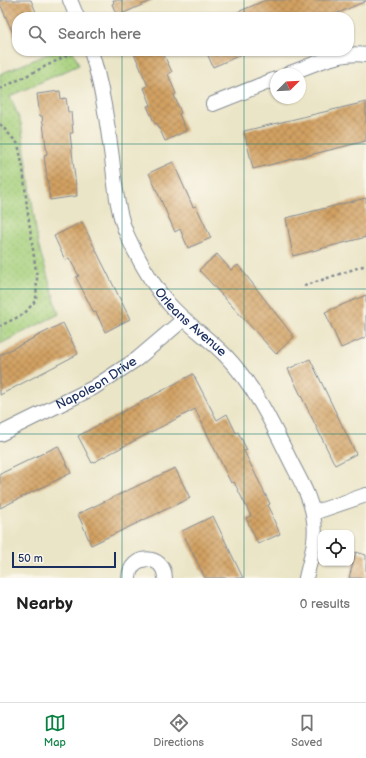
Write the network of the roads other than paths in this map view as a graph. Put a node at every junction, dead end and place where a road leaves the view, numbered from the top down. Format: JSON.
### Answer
{"nodes":[{"id":1,"x":70,"y":0,"type":"edge"},
{"id":2,"x":75,"y":12,"type":"edge"},
{"id":3,"x":354,"y":54,"type":"edge"},
{"id":4,"x":366,"y":54,"type":"edge"},
{"id":5,"x":93,"y":56,"type":"edge"},
{"id":6,"x":342,"y":56,"type":"edge"},
{"id":7,"x":305,"y":68,"type":"edge"},
{"id":8,"x":270,"y":81,"type":"edge"},
{"id":9,"x":213,"y":104,"type":"dead end"},
{"id":10,"x":184,"y":319,"type":"junction"},
{"id":11,"x":0,"y":434,"type":"edge"},
{"id":12,"x":366,"y":495,"type":"edge"},
{"id":13,"x":313,"y":514,"type":"junction"},
{"id":14,"x":129,"y":578,"type":"edge"},
{"id":15,"x":165,"y":578,"type":"edge"},
{"id":16,"x":306,"y":578,"type":"edge"}],
"edges":[{"from":1,"to":2,"type":"street"},
{"from":3,"to":4,"type":"street"},
{"from":5,"to":10,"type":"street","name":"Orleans Avenue"},
{"from":6,"to":7,"type":"street"},
{"from":8,"to":9,"type":"street"},
{"from":10,"to":11,"type":"street","name":"Napoleon Drive"},
{"from":10,"to":13,"type":"street","name":"Orleans Avenue"},
{"from":12,"to":13,"type":"street"},
{"from":13,"to":16,"type":"street","name":"Orleans Avenue"},
{"from":14,"to":15,"type":"street"}]}
